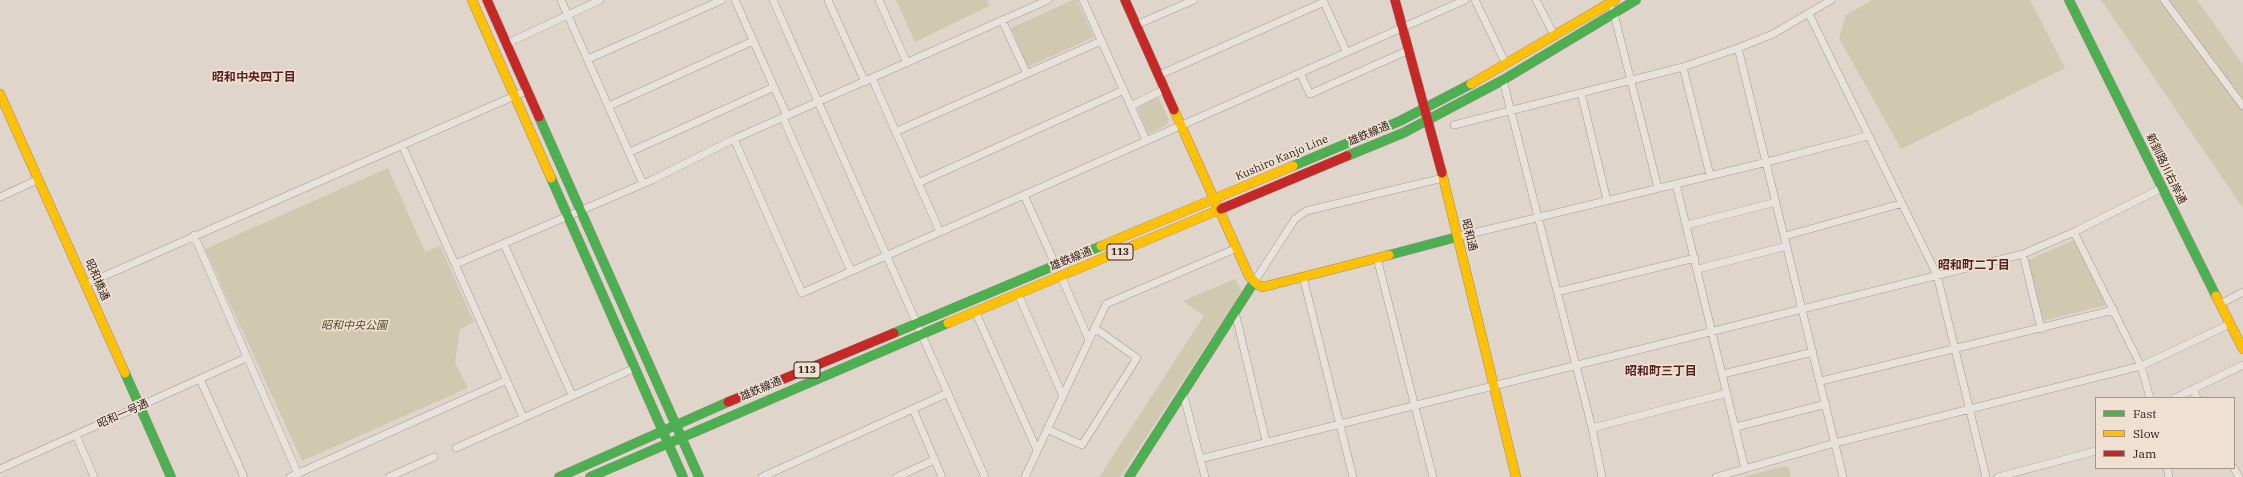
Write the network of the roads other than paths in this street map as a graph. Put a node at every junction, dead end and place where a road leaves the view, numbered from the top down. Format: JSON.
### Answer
{"nodes":[{"id":1,"x":472,"y":0,"type":"edge"},
{"id":2,"x":487,"y":0,"type":"edge"},
{"id":3,"x":562,"y":0,"type":"edge"},
{"id":4,"x":600,"y":0,"type":"edge"},
{"id":5,"x":722,"y":0,"type":"edge"},
{"id":6,"x":735,"y":0,"type":"edge"},
{"id":7,"x":773,"y":0,"type":"edge"},
{"id":8,"x":828,"y":0,"type":"edge"},
{"id":9,"x":879,"y":0,"type":"edge"},
{"id":10,"x":1048,"y":0,"type":"edge"},
{"id":11,"x":1082,"y":0,"type":"edge"},
{"id":12,"x":1125,"y":0,"type":"edge"},
{"id":13,"x":1194,"y":0,"type":"edge"},
{"id":14,"x":1395,"y":0,"type":"edge"},
{"id":15,"x":1445,"y":0,"type":"edge"},
{"id":16,"x":1465,"y":0,"type":"edge"},
{"id":17,"x":1475,"y":0,"type":"edge"},
{"id":18,"x":1536,"y":0,"type":"edge"},
{"id":19,"x":1636,"y":0,"type":"edge"},
{"id":20,"x":1831,"y":0,"type":"edge"},
{"id":21,"x":2069,"y":0,"type":"edge"},
{"id":22,"x":2164,"y":0,"type":"edge"},
{"id":23,"x":1323,"y":1,"type":"edge"},
{"id":24,"x":1610,"y":1,"type":"edge"},
{"id":25,"x":1447,"y":8,"type":"junction"},
{"id":26,"x":1614,"y":13,"type":"junction"},
{"id":27,"x":568,"y":14,"type":"junction"},
{"id":28,"x":1809,"y":14,"type":"junction"},
{"id":29,"x":1002,"y":20,"type":"junction"},
{"id":30,"x":1136,"y":25,"type":"junction"},
{"id":31,"x":1404,"y":26,"type":"junction"},
{"id":32,"x":1554,"y":35,"type":"junction"},
{"id":33,"x":753,"y":41,"type":"junction"},
{"id":34,"x":1101,"y":41,"type":"junction"},
{"id":35,"x":506,"y":44,"type":"junction"},
{"id":36,"x":1738,"y":48,"type":"junction"},
{"id":37,"x":1409,"y":50,"type":"junction"},
{"id":38,"x":1346,"y":51,"type":"junction"},
{"id":39,"x":588,"y":59,"type":"junction"},
{"id":40,"x":907,"y":63,"type":"junction"},
{"id":41,"x":1506,"y":64,"type":"junction"},
{"id":42,"x":1683,"y":67,"type":"junction"},
{"id":43,"x":1300,"y":73,"type":"junction"},
{"id":44,"x":1027,"y":74,"type":"junction"},
{"id":45,"x":1160,"y":75,"type":"junction"},
{"id":46,"x":872,"y":78,"type":"junction"},
{"id":47,"x":1503,"y":80,"type":"junction"},
{"id":48,"x":1632,"y":81,"type":"junction"},
{"id":49,"x":865,"y":82,"type":"junction"},
{"id":50,"x":774,"y":86,"type":"junction"},
{"id":51,"x":1165,"y":89,"type":"junction"},
{"id":52,"x":528,"y":90,"type":"junction"},
{"id":53,"x":1124,"y":90,"type":"junction"},
{"id":54,"x":1581,"y":93,"type":"junction"},
{"id":55,"x":0,"y":94,"type":"edge"},
{"id":56,"x":514,"y":96,"type":"junction"},
{"id":57,"x":819,"y":102,"type":"junction"},
{"id":58,"x":609,"y":106,"type":"junction"},
{"id":59,"x":1131,"y":106,"type":"junction"},
{"id":60,"x":2243,"y":106,"type":"edge"},
{"id":61,"x":1425,"y":108,"type":"junction"},
{"id":62,"x":1512,"y":111,"type":"junction"},
{"id":63,"x":785,"y":117,"type":"junction"},
{"id":64,"x":1428,"y":119,"type":"junction"},
{"id":65,"x":1181,"y":124,"type":"junction"},
{"id":66,"x":1454,"y":125,"type":"dead end"},
{"id":67,"x":895,"y":132,"type":"junction"},
{"id":68,"x":1867,"y":136,"type":"junction"},
{"id":69,"x":734,"y":139,"type":"junction"},
{"id":70,"x":1146,"y":140,"type":"junction"},
{"id":71,"x":402,"y":145,"type":"junction"},
{"id":72,"x":630,"y":152,"type":"junction"},
{"id":73,"x":1767,"y":162,"type":"junction"},
{"id":74,"x":1710,"y":175,"type":"junction"},
{"id":75,"x":1443,"y":178,"type":"junction"},
{"id":76,"x":39,"y":179,"type":"junction"},
{"id":77,"x":918,"y":183,"type":"junction"},
{"id":78,"x":643,"y":184,"type":"junction"},
{"id":79,"x":1676,"y":184,"type":"junction"},
{"id":80,"x":1658,"y":188,"type":"junction"},
{"id":81,"x":2162,"y":188,"type":"junction"},
{"id":82,"x":1024,"y":195,"type":"junction"},
{"id":83,"x":0,"y":197,"type":"edge"},
{"id":84,"x":1215,"y":199,"type":"junction"},
{"id":85,"x":1607,"y":200,"type":"junction"},
{"id":86,"x":1776,"y":202,"type":"junction"},
{"id":87,"x":1900,"y":204,"type":"junction"},
{"id":88,"x":580,"y":209,"type":"junction"},
{"id":89,"x":1220,"y":210,"type":"junction"},
{"id":90,"x":567,"y":216,"type":"junction"},
{"id":91,"x":1537,"y":217,"type":"junction"},
{"id":92,"x":1687,"y":225,"type":"junction"},
{"id":93,"x":940,"y":232,"type":"junction"},
{"id":94,"x":2074,"y":232,"type":"junction"},
{"id":95,"x":194,"y":236,"type":"junction"},
{"id":96,"x":1784,"y":236,"type":"junction"},
{"id":97,"x":1457,"y":237,"type":"junction"},
{"id":98,"x":504,"y":244,"type":"junction"},
{"id":99,"x":1787,"y":246,"type":"junction"},
{"id":100,"x":1237,"y":248,"type":"junction"},
{"id":101,"x":2023,"y":254,"type":"junction"},
{"id":102,"x":887,"y":256,"type":"junction"},
{"id":103,"x":1378,"y":258,"type":"junction"},
{"id":104,"x":1695,"y":258,"type":"junction"},
{"id":105,"x":456,"y":264,"type":"junction"},
{"id":106,"x":1056,"y":266,"type":"junction"},
{"id":107,"x":1698,"y":269,"type":"junction"},
{"id":108,"x":851,"y":271,"type":"junction"},
{"id":109,"x":1936,"y":275,"type":"junction"},
{"id":110,"x":1061,"y":276,"type":"junction"},
{"id":111,"x":1303,"y":277,"type":"junction"},
{"id":112,"x":1254,"y":282,"type":"junction"},
{"id":113,"x":86,"y":284,"type":"junction"},
{"id":114,"x":1557,"y":292,"type":"junction"},
{"id":115,"x":2243,"y":292,"type":"edge"},
{"id":116,"x":1018,"y":294,"type":"junction"},
{"id":117,"x":2220,"y":304,"type":"junction"},
{"id":118,"x":1803,"y":309,"type":"junction"},
{"id":119,"x":2114,"y":310,"type":"junction"},
{"id":120,"x":975,"y":311,"type":"junction"},
{"id":121,"x":1235,"y":312,"type":"junction"},
{"id":122,"x":918,"y":323,"type":"junction"},
{"id":123,"x":2230,"y":324,"type":"junction"},
{"id":124,"x":1095,"y":328,"type":"junction"},
{"id":125,"x":2041,"y":329,"type":"junction"},
{"id":126,"x":1713,"y":331,"type":"junction"},
{"id":127,"x":2239,"y":332,"type":"edge"},
{"id":128,"x":923,"y":335,"type":"junction"},
{"id":129,"x":1089,"y":340,"type":"junction"},
{"id":130,"x":1956,"y":349,"type":"junction"},
{"id":131,"x":2243,"y":349,"type":"edge"},
{"id":132,"x":1814,"y":352,"type":"junction"},
{"id":133,"x":246,"y":358,"type":"junction"},
{"id":134,"x":2243,"y":365,"type":"edge"},
{"id":135,"x":1574,"y":366,"type":"junction"},
{"id":136,"x":2142,"y":366,"type":"junction"},
{"id":137,"x":635,"y":368,"type":"junction"},
{"id":138,"x":1723,"y":374,"type":"junction"},
{"id":139,"x":200,"y":380,"type":"junction"},
{"id":140,"x":507,"y":380,"type":"junction"},
{"id":141,"x":1821,"y":381,"type":"junction"},
{"id":142,"x":1493,"y":385,"type":"junction"},
{"id":143,"x":2193,"y":389,"type":"junction"},
{"id":144,"x":948,"y":393,"type":"junction"},
{"id":145,"x":1183,"y":393,"type":"junction"},
{"id":146,"x":1727,"y":393,"type":"junction"},
{"id":147,"x":1062,"y":394,"type":"junction"},
{"id":148,"x":572,"y":395,"type":"junction"},
{"id":149,"x":2150,"y":397,"type":"edge"},
{"id":150,"x":2177,"y":397,"type":"edge"},
{"id":151,"x":2197,"y":397,"type":"edge"},
{"id":152,"x":1826,"y":404,"type":"junction"},
{"id":153,"x":1414,"y":405,"type":"junction"},
{"id":154,"x":140,"y":406,"type":"junction"},
{"id":155,"x":913,"y":409,"type":"junction"},
{"id":156,"x":1970,"y":409,"type":"junction"},
{"id":157,"x":523,"y":417,"type":"junction"},
{"id":158,"x":675,"y":424,"type":"junction"},
{"id":159,"x":1340,"y":424,"type":"junction"},
{"id":160,"x":1736,"y":427,"type":"junction"},
{"id":161,"x":1592,"y":428,"type":"junction"},
{"id":162,"x":1047,"y":429,"type":"junction"},
{"id":163,"x":662,"y":430,"type":"junction"},
{"id":164,"x":76,"y":435,"type":"junction"},
{"id":165,"x":681,"y":437,"type":"junction"},
{"id":166,"x":1266,"y":441,"type":"junction"},
{"id":167,"x":668,"y":443,"type":"junction"},
{"id":168,"x":1835,"y":443,"type":"junction"},
{"id":169,"x":456,"y":448,"type":"dead end"},
{"id":170,"x":1036,"y":450,"type":"junction"},
{"id":171,"x":2095,"y":451,"type":"edge"},
{"id":172,"x":434,"y":457,"type":"dead end"},
{"id":173,"x":1200,"y":459,"type":"junction"},
{"id":174,"x":934,"y":460,"type":"junction"},
{"id":175,"x":0,"y":469,"type":"edge"},
{"id":176,"x":1745,"y":469,"type":"junction"},
{"id":177,"x":298,"y":474,"type":"junction"},
{"id":178,"x":773,"y":475,"type":"edge"},
{"id":179,"x":1430,"y":476,"type":"edge"},
{"id":180,"x":94,"y":477,"type":"edge"},
{"id":181,"x":171,"y":477,"type":"edge"},
{"id":182,"x":244,"y":477,"type":"edge"},
{"id":183,"x":290,"y":477,"type":"edge"},
{"id":184,"x":389,"y":477,"type":"edge"},
{"id":185,"x":559,"y":477,"type":"edge"},
{"id":186,"x":590,"y":477,"type":"edge"},
{"id":187,"x":683,"y":477,"type":"edge"},
{"id":188,"x":699,"y":477,"type":"edge"},
{"id":189,"x":762,"y":477,"type":"edge"},
{"id":190,"x":897,"y":477,"type":"edge"},
{"id":191,"x":942,"y":477,"type":"edge"},
{"id":192,"x":985,"y":477,"type":"edge"},
{"id":193,"x":1025,"y":477,"type":"edge"},
{"id":194,"x":1129,"y":477,"type":"edge"},
{"id":195,"x":1205,"y":477,"type":"edge"},
{"id":196,"x":1353,"y":477,"type":"edge"},
{"id":197,"x":1516,"y":477,"type":"edge"},
{"id":198,"x":1602,"y":477,"type":"edge"},
{"id":199,"x":1716,"y":477,"type":"edge"},
{"id":200,"x":1843,"y":477,"type":"edge"},
{"id":201,"x":1986,"y":477,"type":"edge"},
{"id":202,"x":1998,"y":477,"type":"edge"}],
"edges":[{"from":1,"to":56,"type":"street"},
{"from":2,"to":35,"type":"street"},
{"from":3,"to":27,"type":"street"},
{"from":4,"to":27,"type":"street"},
{"from":5,"to":39,"type":"street"},
{"from":6,"to":33,"type":"street"},
{"from":7,"to":57,"type":"street"},
{"from":8,"to":49,"type":"street"},
{"from":9,"to":40,"type":"street"},
{"from":10,"to":29,"type":"street"},
{"from":11,"to":34,"type":"street"},
{"from":12,"to":30,"type":"street"},
{"from":13,"to":30,"type":"street"},
{"from":14,"to":31,"type":"street","name":"昭和通"},
{"from":15,"to":25,"type":"street"},
{"from":16,"to":25,"type":"street"},
{"from":17,"to":41,"type":"street"},
{"from":18,"to":32,"type":"street"},
{"from":19,"to":26,"type":"street","name":"雄鉄線通","number":"113"},
{"from":20,"to":28,"type":"street"},
{"from":21,"to":81,"type":"street","name":"新釧路川右岸通"},
{"from":22,"to":60,"type":"street"},
{"from":23,"to":38,"type":"street"},
{"from":23,"to":45,"type":"street"},
{"from":24,"to":26,"type":"street"},
{"from":24,"to":32,"type":"street","name":"Kushiro Kanjo Line","number":"113"},
{"from":25,"to":31,"type":"street"},
{"from":26,"to":47,"type":"street","name":"雄鉄線通","number":"113"},
{"from":26,"to":48,"type":"street"},
{"from":27,"to":35,"type":"street"},
{"from":27,"to":39,"type":"street"},
{"from":28,"to":36,"type":"street"},
{"from":28,"to":68,"type":"street"},
{"from":29,"to":40,"type":"street"},
{"from":29,"to":44,"type":"street"},
{"from":30,"to":45,"type":"street"},
{"from":31,"to":37,"type":"street","name":"昭和通"},
{"from":31,"to":38,"type":"street"},
{"from":32,"to":41,"type":"street","name":"Kushiro Kanjo Line","number":"113"},
{"from":33,"to":50,"type":"street"},
{"from":33,"to":58,"type":"street"},
{"from":34,"to":44,"type":"street"},
{"from":34,"to":53,"type":"street"},
{"from":35,"to":52,"type":"street"},
{"from":36,"to":42,"type":"street"},
{"from":36,"to":73,"type":"street"},
{"from":37,"to":43,"type":"street"},
{"from":37,"to":61,"type":"street","name":"昭和通"},
{"from":38,"to":43,"type":"street"},
{"from":39,"to":58,"type":"street"},
{"from":40,"to":46,"type":"street"},
{"from":41,"to":61,"type":"street","name":"Kushiro Kanjo Line","number":"113"},
{"from":42,"to":48,"type":"street"},
{"from":42,"to":74,"type":"street"},
{"from":43,"to":65,"type":"street"},
{"from":44,"to":67,"type":"street"},
{"from":45,"to":51,"type":"street"},
{"from":46,"to":49,"type":"street"},
{"from":46,"to":67,"type":"street"},
{"from":47,"to":62,"type":"street"},
{"from":47,"to":64,"type":"street","name":"雄鉄線通","number":"113"},
{"from":48,"to":54,"type":"street"},
{"from":48,"to":80,"type":"street"},
{"from":49,"to":57,"type":"street"},
{"from":50,"to":63,"type":"street"},
{"from":50,"to":72,"type":"street"},
{"from":51,"to":59,"type":"street"},
{"from":51,"to":65,"type":"street"},
{"from":52,"to":56,"type":"street"},
{"from":52,"to":88,"type":"street"},
{"from":53,"to":59,"type":"street"},
{"from":53,"to":77,"type":"street"},
{"from":54,"to":62,"type":"street"},
{"from":54,"to":85,"type":"street"},
{"from":55,"to":76,"type":"street","name":"昭和橋通"},
{"from":56,"to":71,"type":"street"},
{"from":56,"to":90,"type":"street"},
{"from":57,"to":63,"type":"street"},
{"from":57,"to":102,"type":"street"},
{"from":58,"to":72,"type":"street"},
{"from":59,"to":70,"type":"street"},
{"from":61,"to":64,"type":"street","name":"昭和通"},
{"from":61,"to":84,"type":"street","name":"Kushiro Kanjo Line","number":"113"},
{"from":62,"to":66,"type":"street"},
{"from":62,"to":91,"type":"street"},
{"from":63,"to":69,"type":"street"},
{"from":63,"to":108,"type":"street"},
{"from":64,"to":75,"type":"street","name":"昭和通"},
{"from":64,"to":89,"type":"street","name":"雄鉄線通","number":"113"},
{"from":65,"to":70,"type":"street"},
{"from":65,"to":84,"type":"street"},
{"from":67,"to":77,"type":"street"},
{"from":68,"to":73,"type":"street"},
{"from":68,"to":87,"type":"street"},
{"from":69,"to":78,"type":"street"},
{"from":69,"to":108,"type":"street"},
{"from":70,"to":82,"type":"street"},
{"from":71,"to":95,"type":"street"},
{"from":71,"to":105,"type":"street"},
{"from":72,"to":78,"type":"street"},
{"from":73,"to":74,"type":"street"},
{"from":73,"to":86,"type":"street"},
{"from":74,"to":79,"type":"street"},
{"from":75,"to":97,"type":"street","name":"昭和通"},
{"from":75,"to":112,"type":"street"},
{"from":76,"to":83,"type":"street"},
{"from":76,"to":113,"type":"street","name":"昭和橋通"},
{"from":77,"to":93,"type":"street"},
{"from":78,"to":88,"type":"street"},
{"from":79,"to":80,"type":"street"},
{"from":79,"to":92,"type":"street"},
{"from":80,"to":85,"type":"street"},
{"from":81,"to":94,"type":"street"},
{"from":81,"to":117,"type":"street","name":"新釧路川右岸通"},
{"from":82,"to":93,"type":"street"},
{"from":82,"to":106,"type":"street"},
{"from":84,"to":89,"type":"street"},
{"from":84,"to":106,"type":"street","name":"Kushiro Kanjo Line","number":"113"},
{"from":85,"to":91,"type":"street"},
{"from":86,"to":92,"type":"street"},
{"from":86,"to":96,"type":"street"},
{"from":87,"to":96,"type":"street"},
{"from":87,"to":109,"type":"street"},
{"from":88,"to":90,"type":"street"},
{"from":88,"to":158,"type":"street"},
{"from":89,"to":100,"type":"street"},
{"from":89,"to":110,"type":"street","name":"雄鉄線通","number":"113"},
{"from":90,"to":98,"type":"street"},
{"from":90,"to":137,"type":"street"},
{"from":91,"to":97,"type":"street"},
{"from":91,"to":114,"type":"street"},
{"from":92,"to":104,"type":"street"},
{"from":93,"to":102,"type":"street"},
{"from":94,"to":101,"type":"street"},
{"from":94,"to":119,"type":"street"},
{"from":95,"to":113,"type":"street"},
{"from":95,"to":133,"type":"street"},
{"from":96,"to":99,"type":"street"},
{"from":97,"to":103,"type":"street"},
{"from":97,"to":142,"type":"street","name":"昭和通"},
{"from":98,"to":105,"type":"street"},
{"from":98,"to":148,"type":"street"},
{"from":99,"to":107,"type":"street"},
{"from":99,"to":118,"type":"street"},
{"from":100,"to":112,"type":"street"},
{"from":100,"to":124,"type":"street"},
{"from":101,"to":109,"type":"street"},
{"from":101,"to":125,"type":"street"},
{"from":102,"to":108,"type":"street"},
{"from":102,"to":122,"type":"street"},
{"from":103,"to":111,"type":"street"},
{"from":103,"to":153,"type":"street"},
{"from":104,"to":107,"type":"street"},
{"from":104,"to":114,"type":"street"},
{"from":105,"to":140,"type":"street"},
{"from":106,"to":122,"type":"street","name":"雄鉄線通","number":"113"},
{"from":107,"to":126,"type":"street"},
{"from":109,"to":118,"type":"street"},
{"from":109,"to":130,"type":"street"},
{"from":110,"to":116,"type":"street","name":"雄鉄線通","number":"113"},
{"from":110,"to":129,"type":"street"},
{"from":111,"to":112,"type":"street"},
{"from":111,"to":159,"type":"street"},
{"from":112,"to":121,"type":"street"},
{"from":113,"to":154,"type":"street","name":"昭和橋通"},
{"from":114,"to":135,"type":"street"},
{"from":115,"to":117,"type":"street"},
{"from":116,"to":120,"type":"street","name":"雄鉄線通","number":"113"},
{"from":116,"to":147,"type":"street"},
{"from":117,"to":123,"type":"street","name":"新釧路川右岸通"},
{"from":118,"to":126,"type":"street"},
{"from":118,"to":132,"type":"street"},
{"from":119,"to":125,"type":"street"},
{"from":119,"to":136,"type":"street"},
{"from":120,"to":128,"type":"street","name":"雄鉄線通","number":"113"},
{"from":120,"to":170,"type":"street"},
{"from":121,"to":145,"type":"street"},
{"from":121,"to":166,"type":"street"},
{"from":122,"to":128,"type":"street"},
{"from":122,"to":158,"type":"street","name":"雄鉄線通","number":"113"},
{"from":123,"to":127,"type":"street","name":"新釧路川右岸通"},
{"from":123,"to":136,"type":"street"},
{"from":124,"to":129,"type":"street"},
{"from":124,"to":162,"type":"street"},
{"from":125,"to":130,"type":"street"},
{"from":126,"to":135,"type":"street"},
{"from":126,"to":138,"type":"street"},
{"from":127,"to":131,"type":"street","name":"新釧路川右岸通"},
{"from":128,"to":144,"type":"street"},
{"from":128,"to":165,"type":"street","name":"雄鉄線通","number":"113"},
{"from":129,"to":147,"type":"street"},
{"from":130,"to":141,"type":"street"},
{"from":130,"to":156,"type":"street"},
{"from":132,"to":138,"type":"street"},
{"from":132,"to":141,"type":"street"},
{"from":133,"to":139,"type":"street","name":"昭和一号通"},
{"from":133,"to":177,"type":"street"},
{"from":134,"to":143,"type":"street"},
{"from":135,"to":142,"type":"street"},
{"from":135,"to":161,"type":"street"},
{"from":136,"to":149,"type":"street"},
{"from":136,"to":156,"type":"street"},
{"from":137,"to":148,"type":"street"},
{"from":137,"to":163,"type":"street"},
{"from":138,"to":146,"type":"street"},
{"from":139,"to":154,"type":"street","name":"昭和一号通"},
{"from":139,"to":182,"type":"street"},
{"from":140,"to":157,"type":"street"},
{"from":140,"to":177,"type":"street"},
{"from":141,"to":152,"type":"street"},
{"from":142,"to":153,"type":"street"},
{"from":142,"to":197,"type":"street","name":"昭和通"},
{"from":143,"to":150,"type":"street"},
{"from":143,"to":151,"type":"street"},
{"from":144,"to":155,"type":"street"},
{"from":144,"to":192,"type":"street"},
{"from":145,"to":173,"type":"street"},
{"from":145,"to":194,"type":"street"},
{"from":146,"to":160,"type":"street"},
{"from":146,"to":161,"type":"street"},
{"from":147,"to":162,"type":"street"},
{"from":148,"to":157,"type":"street"},
{"from":152,"to":160,"type":"street"},
{"from":152,"to":168,"type":"street"},
{"from":153,"to":159,"type":"street"},
{"from":153,"to":179,"type":"street"},
{"from":154,"to":164,"type":"street","name":"昭和一号通"},
{"from":154,"to":181,"type":"street","name":"昭和橋通"},
{"from":155,"to":174,"type":"street"},
{"from":155,"to":178,"type":"street"},
{"from":156,"to":168,"type":"street"},
{"from":156,"to":201,"type":"street"},
{"from":157,"to":169,"type":"street"},
{"from":158,"to":163,"type":"street","name":"雄鉄線通","number":"113"},
{"from":158,"to":165,"type":"street"},
{"from":159,"to":166,"type":"street"},
{"from":159,"to":196,"type":"street"},
{"from":160,"to":176,"type":"street"},
{"from":161,"to":198,"type":"street"},
{"from":162,"to":170,"type":"street"},
{"from":163,"to":167,"type":"street"},
{"from":163,"to":185,"type":"street","name":"雄鉄線通","number":"113"},
{"from":164,"to":175,"type":"street","name":"昭和一号通"},
{"from":164,"to":180,"type":"street"},
{"from":165,"to":167,"type":"street","name":"雄鉄線通","number":"113"},
{"from":165,"to":188,"type":"street"},
{"from":166,"to":173,"type":"street"},
{"from":167,"to":186,"type":"street","name":"雄鉄線通","number":"113"},
{"from":167,"to":187,"type":"street"},
{"from":168,"to":176,"type":"street"},
{"from":168,"to":200,"type":"street"},
{"from":170,"to":193,"type":"street"},
{"from":171,"to":202,"type":"street"},
{"from":172,"to":184,"type":"street"},
{"from":173,"to":195,"type":"street"},
{"from":174,"to":190,"type":"street"},
{"from":174,"to":191,"type":"street"},
{"from":176,"to":199,"type":"street"},
{"from":177,"to":183,"type":"street"},
{"from":178,"to":189,"type":"street"}]}
